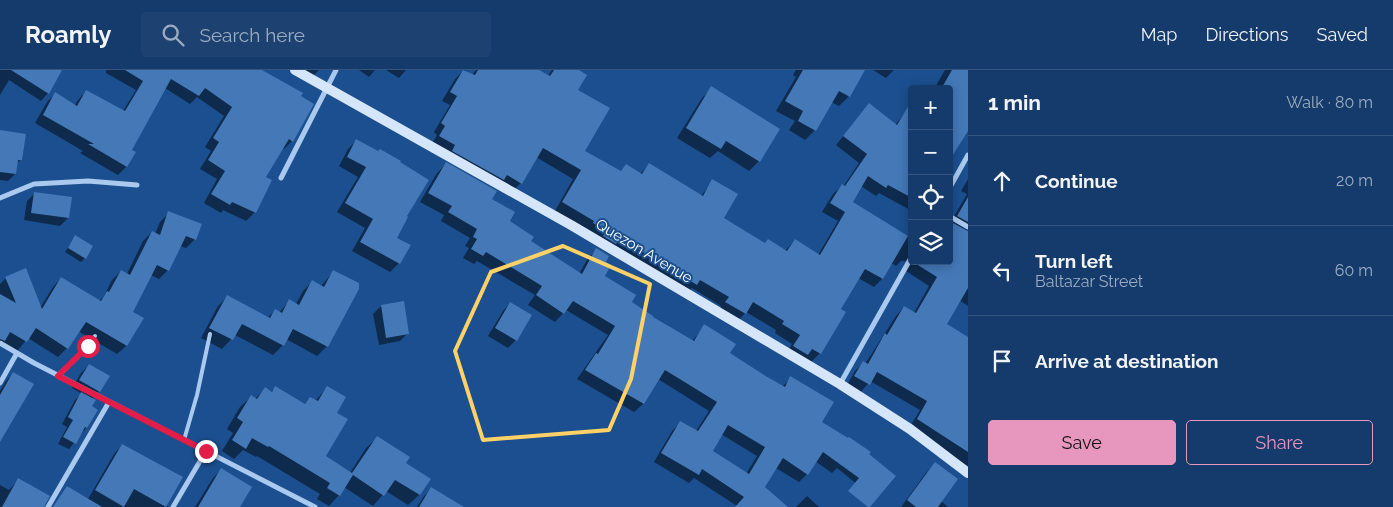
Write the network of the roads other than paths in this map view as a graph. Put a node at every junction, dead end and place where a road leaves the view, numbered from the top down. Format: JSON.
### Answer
{"nodes":[{"id":1,"x":295,"y":70,"type":"edge"},
{"id":2,"x":336,"y":70,"type":"edge"},
{"id":3,"x":327,"y":87,"type":"junction"},
{"id":4,"x":968,"y":155,"type":"edge"},
{"id":5,"x":281,"y":178,"type":"dead end"},
{"id":6,"x":953,"y":182,"type":"edge"},
{"id":7,"x":137,"y":185,"type":"dead end"},
{"id":8,"x":0,"y":198,"type":"edge"},
{"id":9,"x":953,"y":218,"type":"edge"},
{"id":10,"x":968,"y":227,"type":"edge"},
{"id":11,"x":908,"y":263,"type":"edge"},
{"id":12,"x":210,"y":334,"type":"dead end"},
{"id":13,"x":95,"y":336,"type":"dead end"},
{"id":14,"x":0,"y":343,"type":"edge"},
{"id":15,"x":17,"y":353,"type":"junction"},
{"id":16,"x":58,"y":376,"type":"junction"},
{"id":17,"x":0,"y":383,"type":"edge"},
{"id":18,"x":840,"y":384,"type":"junction"},
{"id":19,"x":109,"y":402,"type":"junction"},
{"id":20,"x":184,"y":440,"type":"junction"},
{"id":21,"x":206,"y":451,"type":"junction"},
{"id":22,"x":968,"y":473,"type":"edge"},
{"id":23,"x":48,"y":507,"type":"edge"},
{"id":24,"x":173,"y":507,"type":"edge"},
{"id":25,"x":316,"y":507,"type":"edge"}],
"edges":[{"from":1,"to":3,"type":"street","name":"Quezon Avenue"},
{"from":2,"to":3,"type":"street"},
{"from":3,"to":5,"type":"street"},
{"from":3,"to":18,"type":"street","name":"Quezon Avenue"},
{"from":4,"to":6,"type":"street"},
{"from":7,"to":8,"type":"street"},
{"from":9,"to":10,"type":"street"},
{"from":11,"to":18,"type":"street"},
{"from":12,"to":20,"type":"lane"},
{"from":13,"to":16,"type":"lane"},
{"from":14,"to":15,"type":"street"},
{"from":15,"to":16,"type":"street"},
{"from":15,"to":17,"type":"street"},
{"from":16,"to":19,"type":"street"},
{"from":18,"to":22,"type":"street","name":"Quezon Avenue"},
{"from":19,"to":20,"type":"street"},
{"from":19,"to":23,"type":"street"},
{"from":20,"to":21,"type":"street"},
{"from":21,"to":24,"type":"street"},
{"from":21,"to":25,"type":"street"}]}
